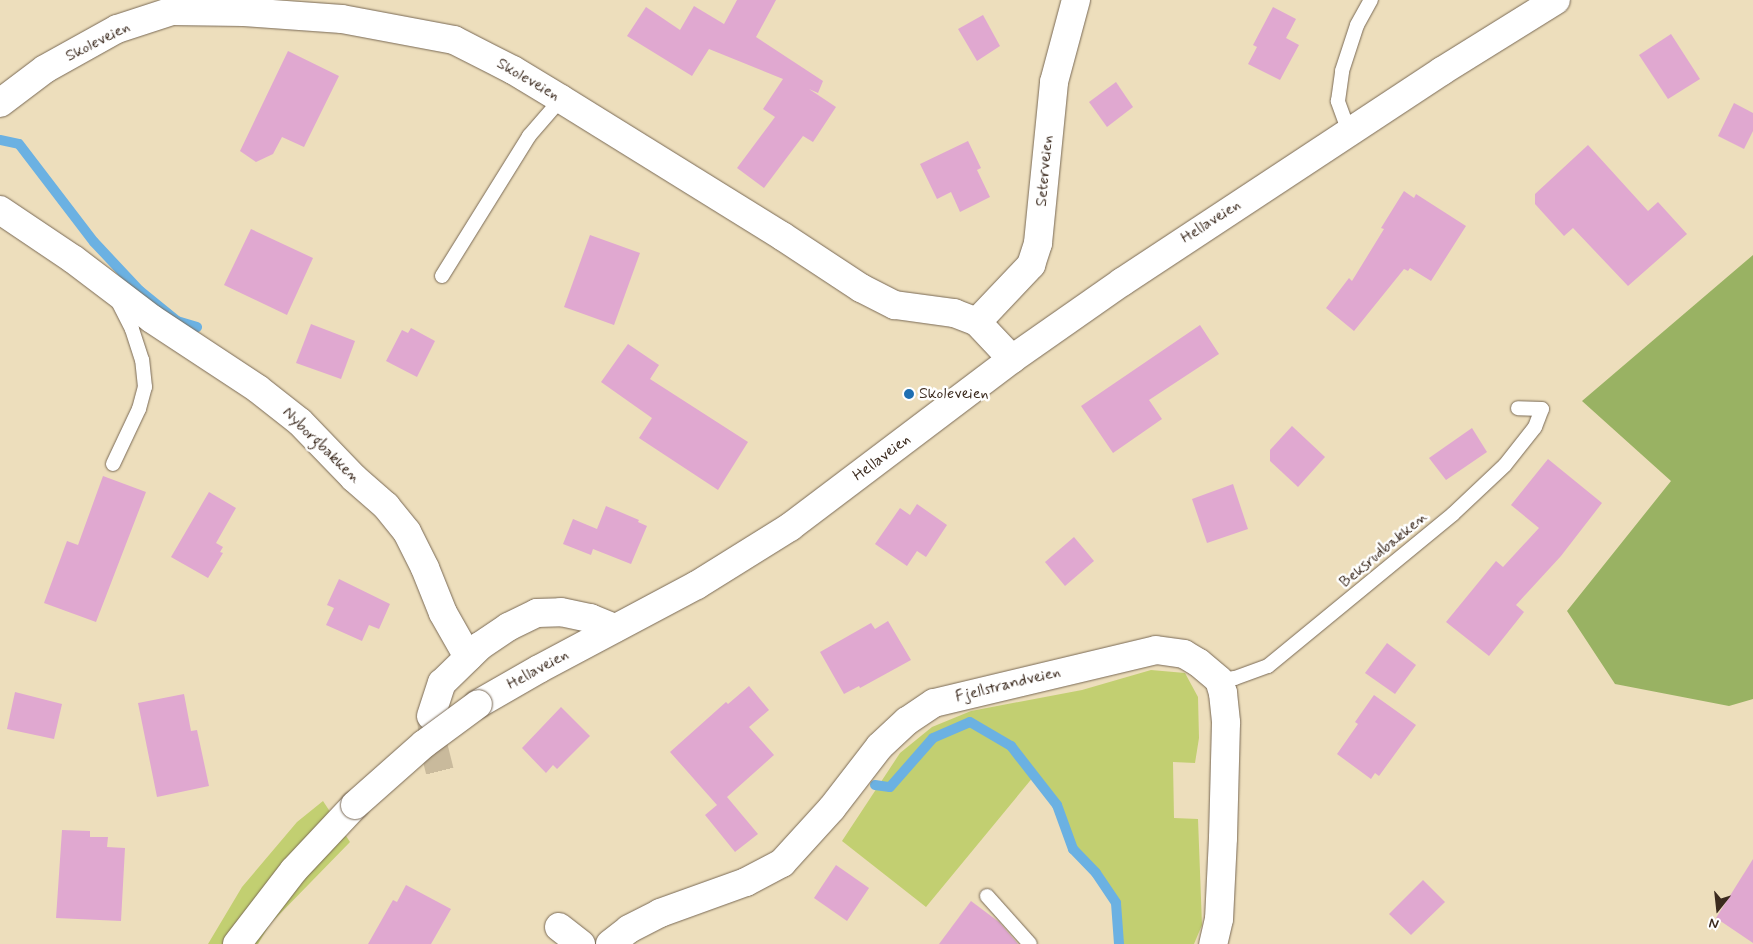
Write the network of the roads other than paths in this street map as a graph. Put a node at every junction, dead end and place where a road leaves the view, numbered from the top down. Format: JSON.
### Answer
{"nodes":[{"id":1,"x":1076,"y":0,"type":"edge"},
{"id":2,"x":1371,"y":0,"type":"edge"},
{"id":3,"x":1556,"y":0,"type":"edge"},
{"id":4,"x":185,"y":6,"type":"edge"},
{"id":5,"x":560,"y":98,"type":"junction"},
{"id":6,"x":0,"y":103,"type":"edge"},
{"id":7,"x":1349,"y":132,"type":"junction"},
{"id":8,"x":0,"y":210,"type":"edge"},
{"id":9,"x":442,"y":276,"type":"dead end"},
{"id":10,"x":112,"y":289,"type":"junction"},
{"id":11,"x":977,"y":322,"type":"junction"},
{"id":12,"x":1012,"y":359,"type":"junction"},
{"id":13,"x":1518,"y":408,"type":"dead end"},
{"id":14,"x":113,"y":464,"type":"dead end"},
{"id":15,"x":615,"y":628,"type":"junction"},
{"id":16,"x":468,"y":657,"type":"junction"},
{"id":17,"x":1218,"y":680,"type":"junction"},
{"id":18,"x":431,"y":716,"type":"tunnel mouth"},
{"id":19,"x":987,"y":896,"type":"dead end"},
{"id":20,"x":559,"y":927,"type":"dead end"},
{"id":21,"x":237,"y":944,"type":"edge"},
{"id":22,"x":581,"y":944,"type":"edge"},
{"id":23,"x":610,"y":944,"type":"edge"},
{"id":24,"x":1030,"y":944,"type":"edge"},
{"id":25,"x":1213,"y":944,"type":"edge"}],
"edges":[{"from":1,"to":11,"type":"street","name":"Seterveien"},
{"from":2,"to":7,"type":"lane"},
{"from":3,"to":7,"type":"street","name":"Hellaveien"},
{"from":4,"to":5,"type":"street","name":"Skoleveien"},
{"from":4,"to":6,"type":"street","name":"Skoleveien"},
{"from":5,"to":9,"type":"lane"},
{"from":5,"to":11,"type":"street","name":"Skoleveien"},
{"from":7,"to":12,"type":"street","name":"Hellaveien"},
{"from":8,"to":10,"type":"street","name":"Nyborgbakken"},
{"from":10,"to":14,"type":"lane","name":"Nyborgbakken"},
{"from":10,"to":16,"type":"street","name":"Nyborgbakken"},
{"from":11,"to":12,"type":"street","name":"Skoleveien"},
{"from":12,"to":15,"type":"street","name":"Hellaveien"},
{"from":13,"to":17,"type":"lane","name":"Beksrudbakken"},
{"from":15,"to":16,"type":"street"},
{"from":15,"to":21,"type":"street","name":"Hellaveien","bridge":true},
{"from":16,"to":18,"type":"street"},
{"from":17,"to":23,"type":"street","name":"Fjellstrandveien"},
{"from":17,"to":25,"type":"street"},
{"from":19,"to":24,"type":"lane"},
{"from":20,"to":22,"type":"street"}]}
